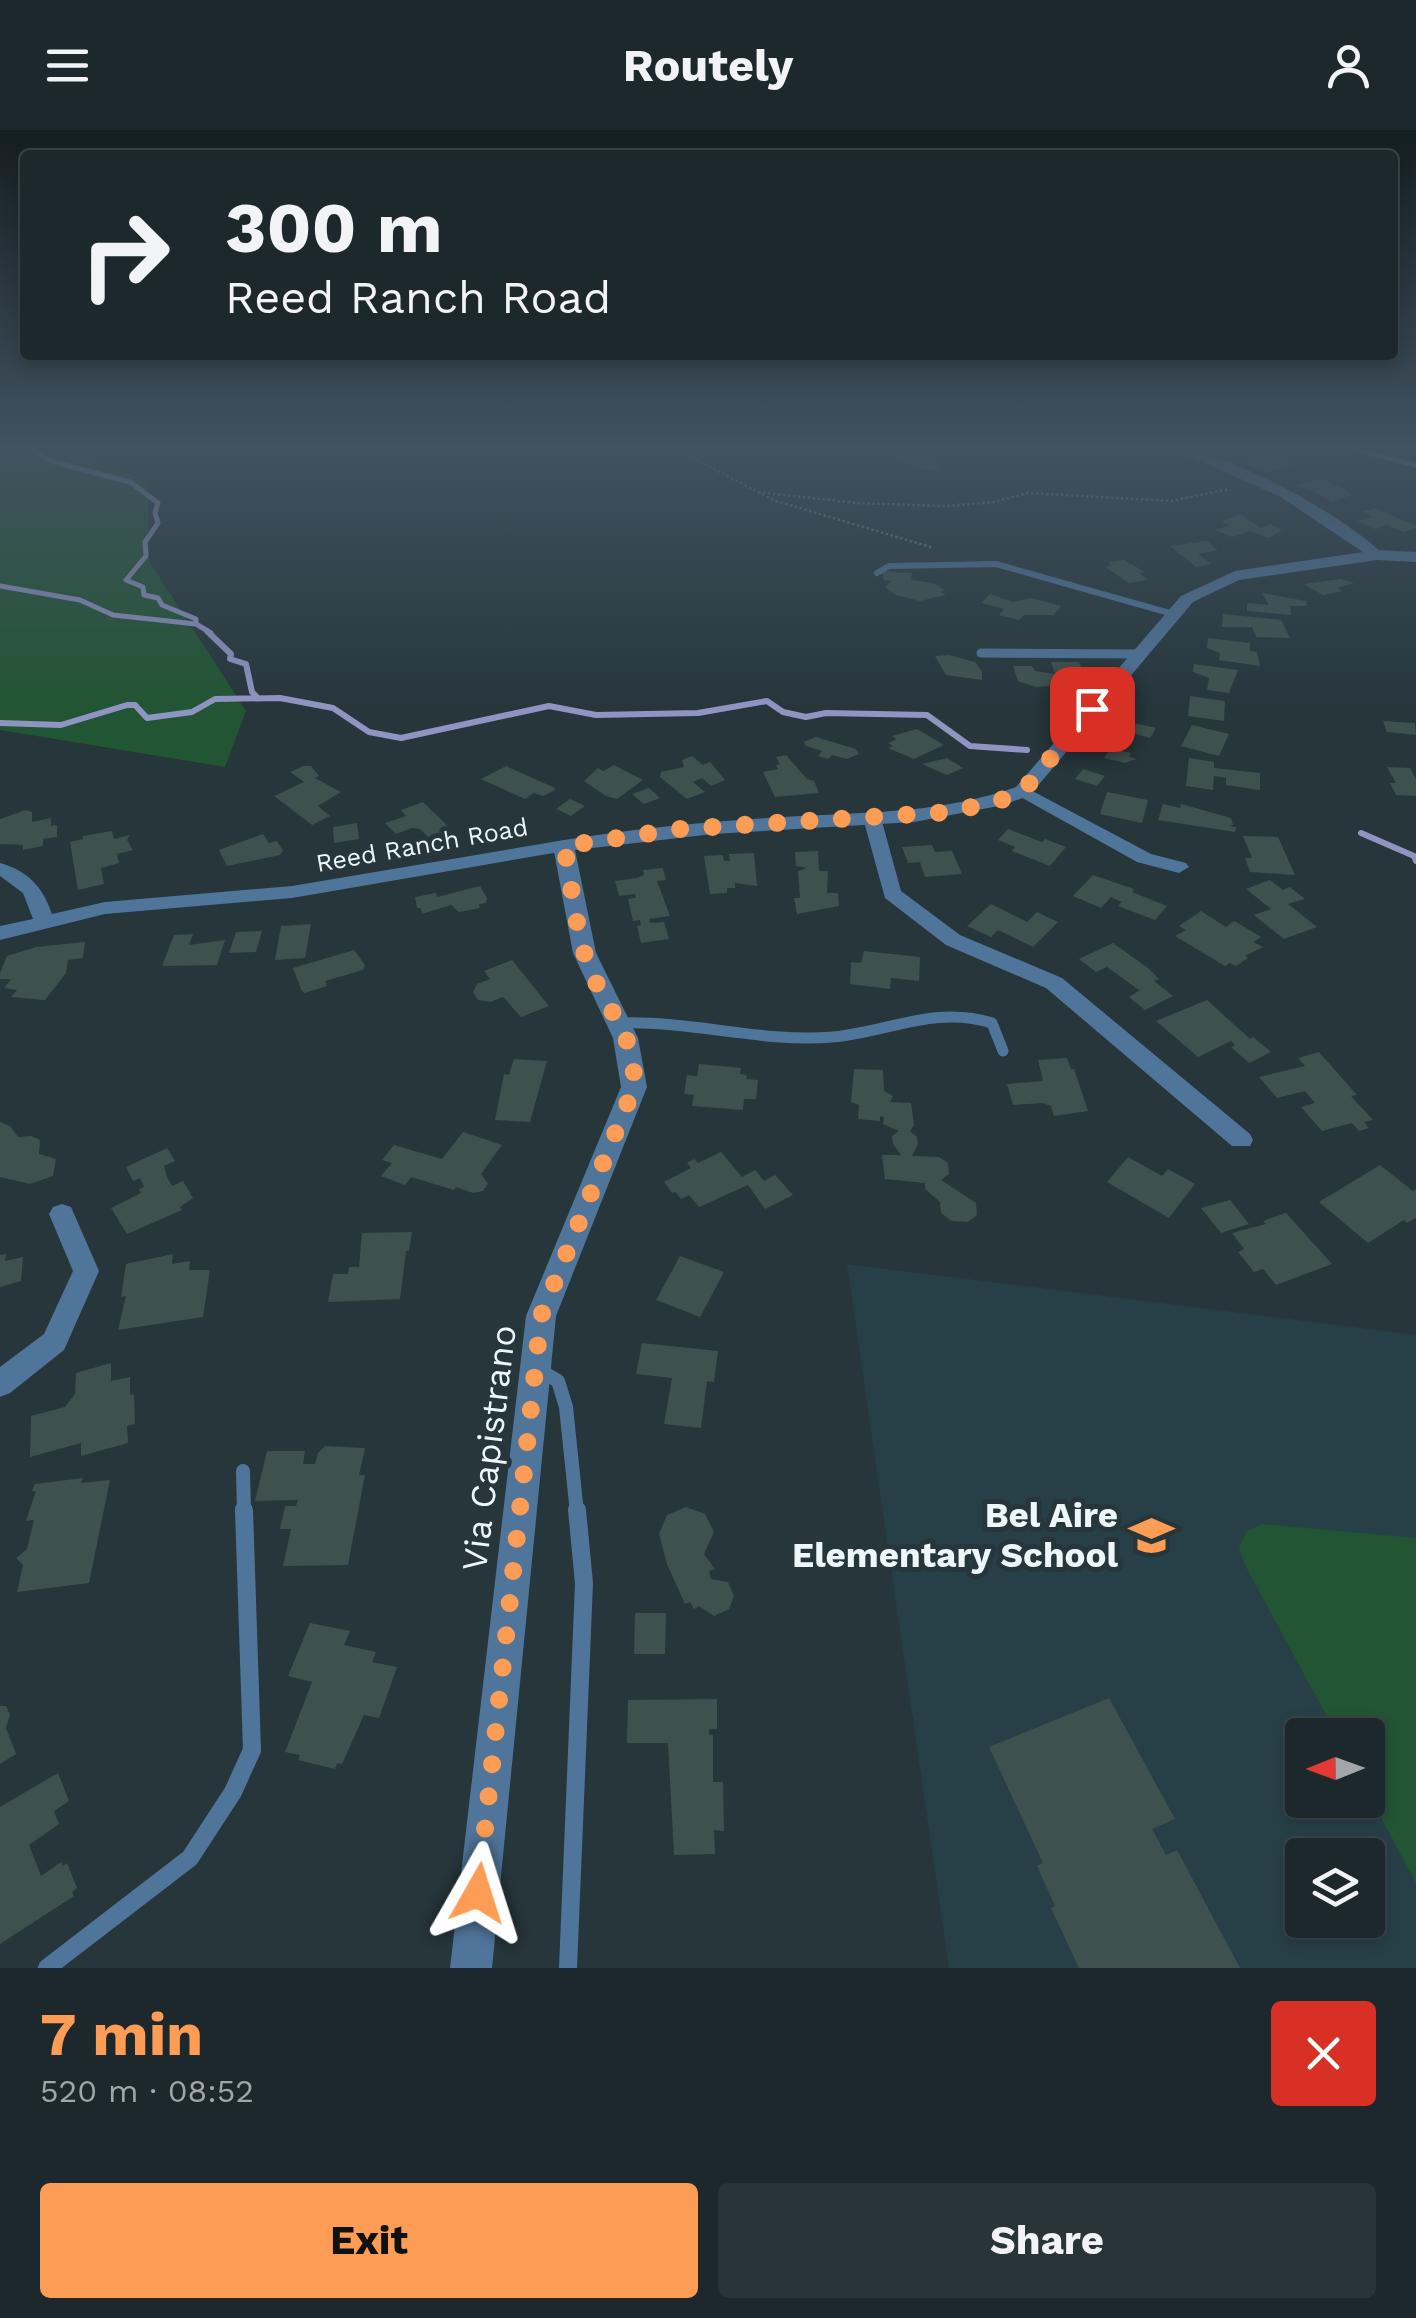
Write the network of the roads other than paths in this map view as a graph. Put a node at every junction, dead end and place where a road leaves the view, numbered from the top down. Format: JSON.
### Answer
{"nodes":[{"id":1,"x":1351,"y":536,"type":"edge"},
{"id":2,"x":1377,"y":555,"type":"junction"},
{"id":3,"x":1416,"y":557,"type":"edge"},
{"id":4,"x":877,"y":573,"type":"dead end"},
{"id":5,"x":1174,"y":614,"type":"junction"},
{"id":6,"x":981,"y":653,"type":"dead end"},
{"id":7,"x":1139,"y":654,"type":"junction"},
{"id":8,"x":1023,"y":791,"type":"junction"},
{"id":9,"x":872,"y":818,"type":"junction"},
{"id":10,"x":564,"y":846,"type":"junction"},
{"id":11,"x":1180,"y":868,"type":"dead end"},
{"id":12,"x":0,"y":869,"type":"edge"},
{"id":13,"x":44,"y":921,"type":"junction"},
{"id":14,"x":0,"y":933,"type":"edge"},
{"id":15,"x":618,"y":1023,"type":"junction"},
{"id":16,"x":1003,"y":1051,"type":"dead end"},
{"id":17,"x":1240,"y":1140,"type":"dead end"},
{"id":18,"x":62,"y":1214,"type":"dead end"},
{"id":19,"x":535,"y":1368,"type":"junction"},
{"id":20,"x":0,"y":1384,"type":"edge"},
{"id":21,"x":243,"y":1471,"type":"dead end"},
{"id":22,"x":47,"y":1968,"type":"edge"},
{"id":23,"x":471,"y":1968,"type":"edge"},
{"id":24,"x":568,"y":1968,"type":"edge"}],
"edges":[{"from":1,"to":2,"type":"street"},
{"from":2,"to":3,"type":"street"},
{"from":2,"to":5,"type":"street"},
{"from":4,"to":5,"type":"lane"},
{"from":5,"to":7,"type":"street"},
{"from":6,"to":7,"type":"lane"},
{"from":7,"to":8,"type":"street"},
{"from":8,"to":9,"type":"street","name":"Reed Ranch Road"},
{"from":8,"to":11,"type":"street"},
{"from":9,"to":10,"type":"street","name":"Reed Ranch Road"},
{"from":9,"to":17,"type":"street"},
{"from":10,"to":13,"type":"street","name":"Reed Ranch Road"},
{"from":10,"to":15,"type":"street","name":"Via Capistrano"},
{"from":12,"to":13,"type":"street"},
{"from":13,"to":14,"type":"street","name":"Reed Ranch Road"},
{"from":15,"to":16,"type":"lane"},
{"from":15,"to":19,"type":"street","name":"Via Capistrano"},
{"from":18,"to":20,"type":"street"},
{"from":19,"to":23,"type":"street","name":"Via Capistrano"},
{"from":19,"to":24,"type":"lane"},
{"from":21,"to":22,"type":"lane"}]}
